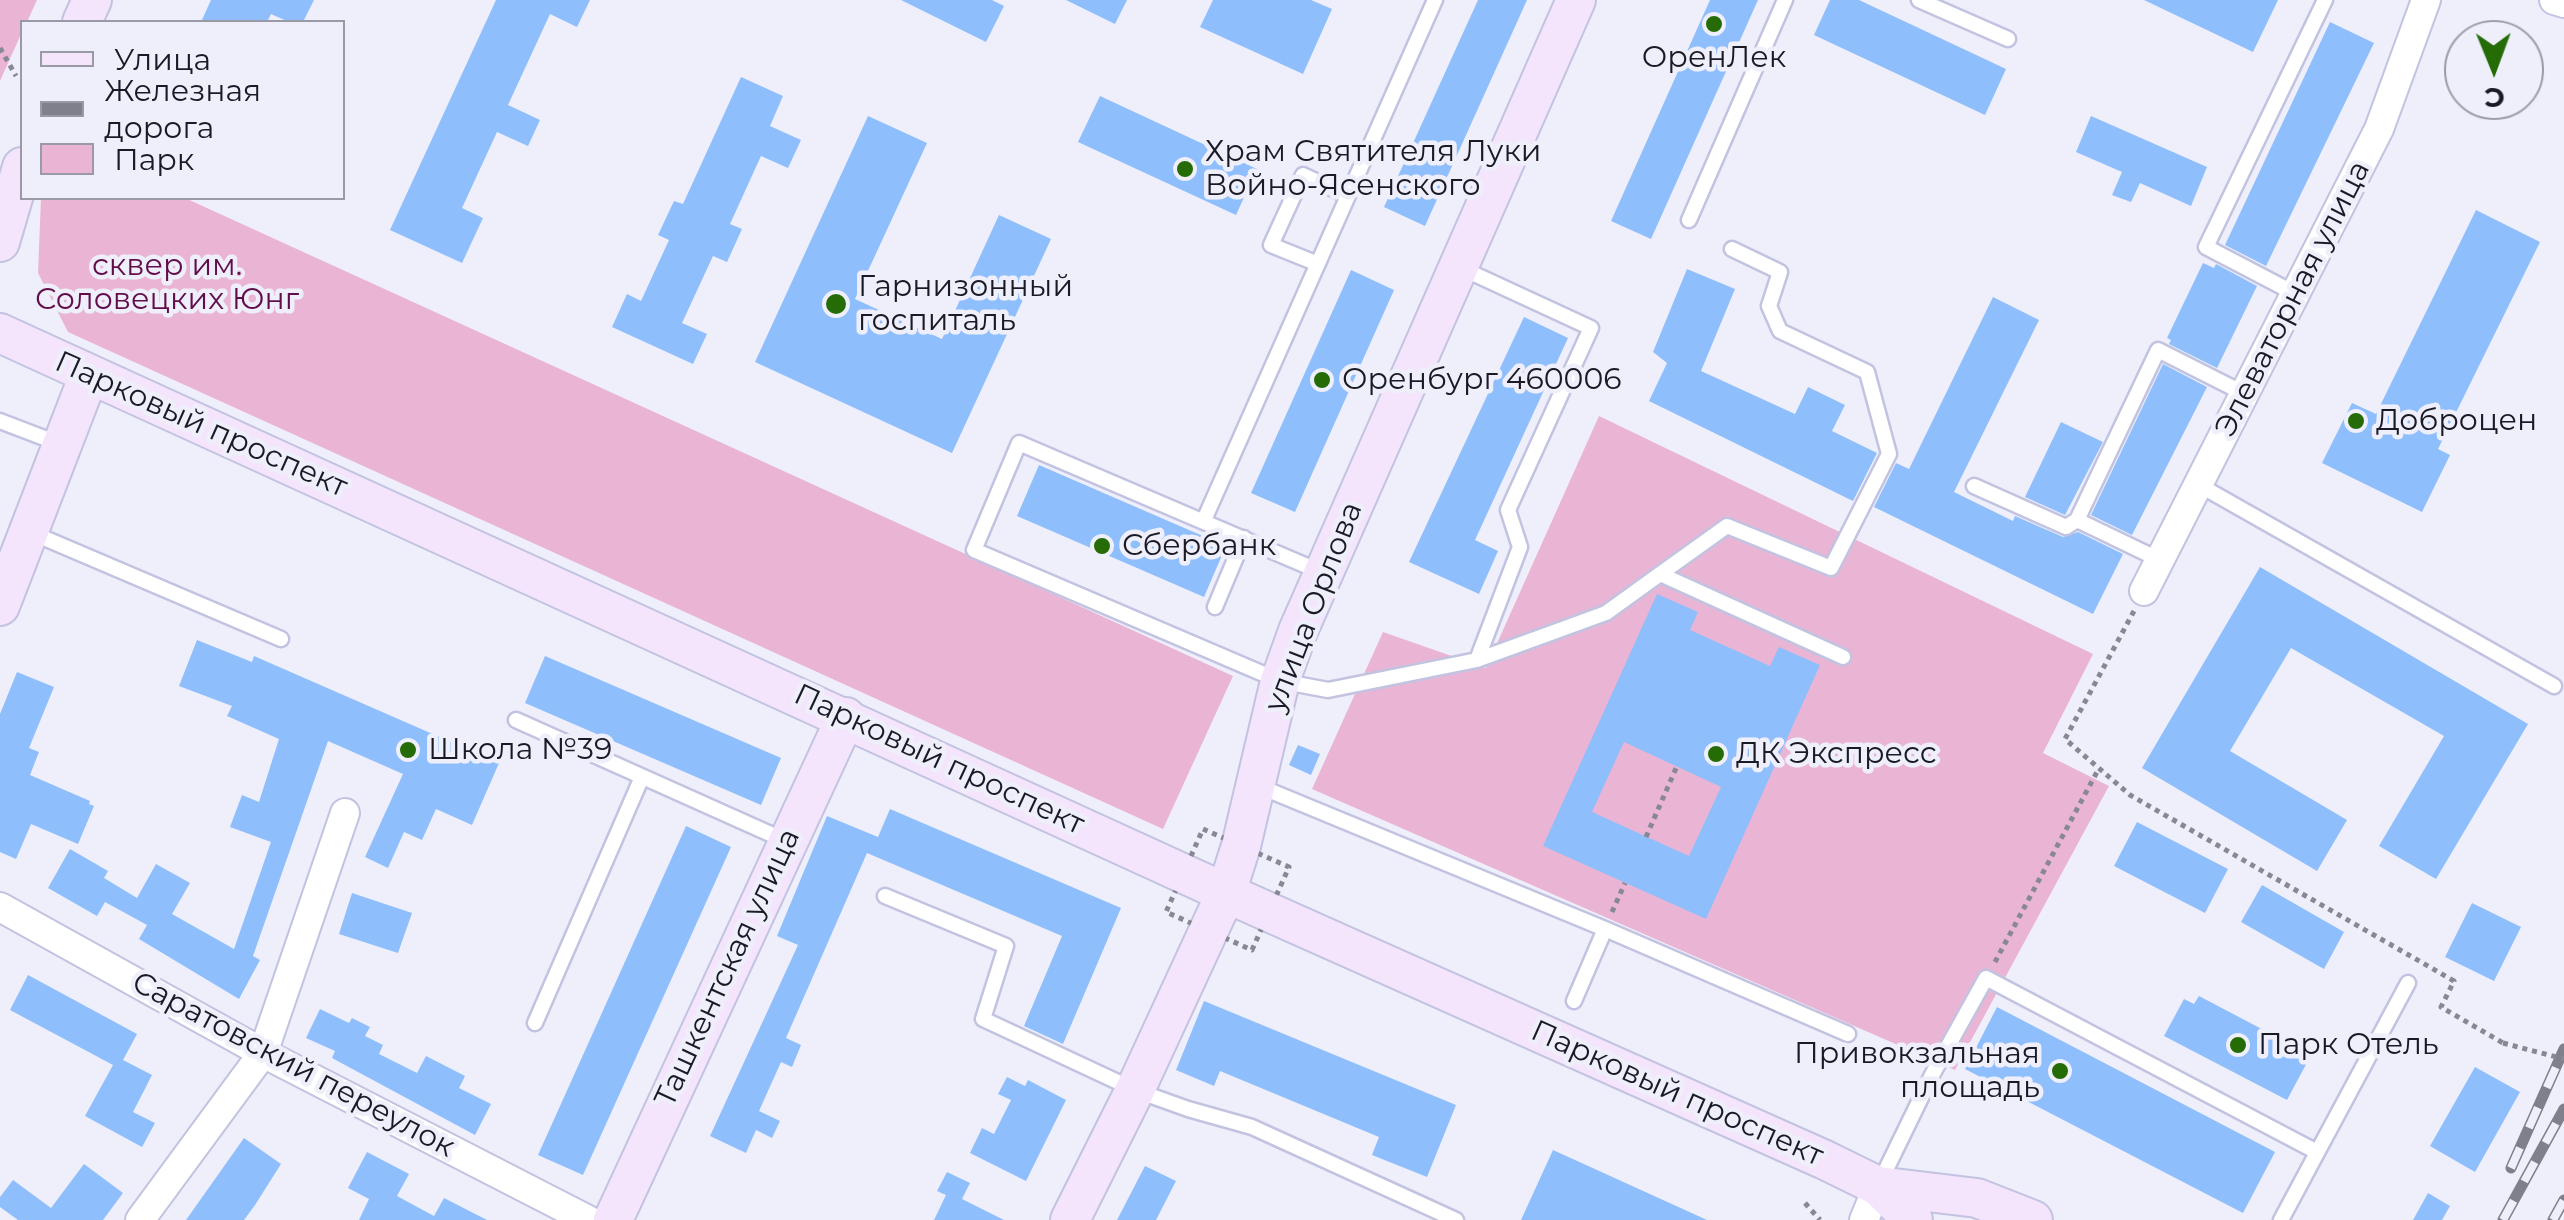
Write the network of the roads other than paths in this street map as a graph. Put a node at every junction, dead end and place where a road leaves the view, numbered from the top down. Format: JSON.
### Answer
{"nodes":[{"id":1,"x":1435,"y":0,"type":"edge"},
{"id":2,"x":1576,"y":0,"type":"edge"},
{"id":3,"x":1784,"y":0,"type":"edge"},
{"id":4,"x":1919,"y":0,"type":"edge"},
{"id":5,"x":2325,"y":0,"type":"edge"},
{"id":6,"x":2426,"y":0,"type":"edge"},
{"id":7,"x":2554,"y":0,"type":"edge"},
{"id":8,"x":2564,"y":3,"type":"edge"},
{"id":9,"x":2008,"y":40,"type":"dead end"},
{"id":10,"x":20,"y":174,"type":"edge"},
{"id":11,"x":1348,"y":196,"type":"junction"},
{"id":12,"x":1689,"y":220,"type":"dead end"},
{"id":13,"x":0,"y":242,"type":"edge"},
{"id":14,"x":1732,"y":249,"type":"dead end"},
{"id":15,"x":1318,"y":264,"type":"junction"},
{"id":16,"x":1456,"y":266,"type":"junction"},
{"id":17,"x":2296,"y":294,"type":"junction"},
{"id":18,"x":0,"y":334,"type":"edge"},
{"id":19,"x":89,"y":375,"type":"junction"},
{"id":20,"x":2245,"y":394,"type":"junction"},
{"id":21,"x":0,"y":422,"type":"edge"},
{"id":22,"x":62,"y":445,"type":"junction"},
{"id":23,"x":2199,"y":485,"type":"junction"},
{"id":24,"x":1974,"y":486,"type":"dead end"},
{"id":25,"x":1204,"y":520,"type":"junction"},
{"id":26,"x":2077,"y":520,"type":"junction"},
{"id":27,"x":29,"y":531,"type":"junction"},
{"id":28,"x":1244,"y":538,"type":"junction"},
{"id":29,"x":2160,"y":560,"type":"junction"},
{"id":30,"x":1322,"y":572,"type":"junction"},
{"id":31,"x":1660,"y":574,"type":"junction"},
{"id":32,"x":2144,"y":591,"type":"road end"},
{"id":33,"x":0,"y":606,"type":"edge"},
{"id":34,"x":1215,"y":607,"type":"dead end"},
{"id":35,"x":281,"y":639,"type":"dead end"},
{"id":36,"x":1844,"y":656,"type":"dead end"},
{"id":37,"x":1477,"y":660,"type":"junction"},
{"id":38,"x":1280,"y":681,"type":"junction"},
{"id":39,"x":2554,"y":686,"type":"dead end"},
{"id":40,"x":846,"y":717,"type":"junction"},
{"id":41,"x":516,"y":720,"type":"dead end"},
{"id":42,"x":642,"y":776,"type":"junction"},
{"id":43,"x":1256,"y":785,"type":"junction"},
{"id":44,"x":345,"y":813,"type":"dead end"},
{"id":45,"x":786,"y":842,"type":"junction"},
{"id":46,"x":1226,"y":892,"type":"junction"},
{"id":47,"x":884,"y":896,"type":"dead end"},
{"id":48,"x":0,"y":907,"type":"edge"},
{"id":49,"x":1605,"y":929,"type":"junction"},
{"id":50,"x":2408,"y":983,"type":"dead end"},
{"id":51,"x":1574,"y":1001,"type":"dead end"},
{"id":52,"x":535,"y":1023,"type":"dead end"},
{"id":53,"x":1848,"y":1034,"type":"dead end"},
{"id":54,"x":263,"y":1053,"type":"junction"},
{"id":55,"x":1135,"y":1090,"type":"junction"},
{"id":56,"x":2317,"y":1152,"type":"junction"},
{"id":57,"x":1871,"y":1203,"type":"edge"},
{"id":58,"x":140,"y":1220,"type":"edge"},
{"id":59,"x":588,"y":1220,"type":"edge"},
{"id":60,"x":613,"y":1220,"type":"edge"},
{"id":61,"x":1070,"y":1220,"type":"edge"},
{"id":62,"x":1456,"y":1220,"type":"edge"},
{"id":63,"x":1914,"y":1220,"type":"edge"},
{"id":64,"x":2033,"y":1220,"type":"edge"},
{"id":65,"x":2282,"y":1220,"type":"edge"}],
"edges":[{"from":1,"to":11,"type":"lane"},
{"from":2,"to":16,"type":"main road","name":"улица Орлова"},
{"from":3,"to":12,"type":"lane"},
{"from":4,"to":9,"type":"lane"},
{"from":5,"to":17,"type":"lane"},
{"from":6,"to":17,"type":"street","name":"Элеваторная улица"},
{"from":7,"to":8,"type":"street"},
{"from":10,"to":13,"type":"main road"},
{"from":11,"to":15,"type":"lane"},
{"from":11,"to":15,"type":"lane"},
{"from":14,"to":31,"type":"lane"},
{"from":15,"to":25,"type":"lane"},
{"from":16,"to":30,"type":"main road","name":"улица Орлова"},
{"from":16,"to":37,"type":"lane"},
{"from":17,"to":20,"type":"street","name":"Элеваторная улица"},
{"from":18,"to":19,"type":"main road","name":"Парковый проспект"},
{"from":19,"to":22,"type":"main road"},
{"from":19,"to":40,"type":"main road","name":"Парковый проспект"},
{"from":20,"to":23,"type":"street","name":"Элеваторная улица"},
{"from":20,"to":26,"type":"lane"},
{"from":21,"to":22,"type":"lane"},
{"from":22,"to":27,"type":"main road"},
{"from":23,"to":29,"type":"street","name":"Элеваторная улица"},
{"from":23,"to":39,"type":"lane"},
{"from":24,"to":26,"type":"lane"},
{"from":25,"to":28,"type":"lane"},
{"from":25,"to":38,"type":"lane"},
{"from":26,"to":29,"type":"lane"},
{"from":27,"to":33,"type":"main road"},
{"from":27,"to":35,"type":"lane"},
{"from":28,"to":30,"type":"lane"},
{"from":28,"to":34,"type":"lane"},
{"from":29,"to":32,"type":"street","name":"Элеваторная улица"},
{"from":30,"to":38,"type":"main road","name":"улица Орлова"},
{"from":31,"to":36,"type":"lane"},
{"from":31,"to":37,"type":"lane"},
{"from":37,"to":38,"type":"lane"},
{"from":38,"to":43,"type":"main road","name":"улица Орлова"},
{"from":40,"to":45,"type":"main road","name":"Ташкентская улица"},
{"from":40,"to":46,"type":"main road","name":"Парковый проспект"},
{"from":41,"to":42,"type":"lane"},
{"from":42,"to":45,"type":"lane"},
{"from":42,"to":52,"type":"lane"},
{"from":43,"to":46,"type":"main road","name":"улица Орлова"},
{"from":43,"to":49,"type":"lane"},
{"from":44,"to":54,"type":"street"},
{"from":45,"to":60,"type":"main road","name":"Ташкентская улица"},
{"from":46,"to":55,"type":"main road","name":"улица Орлова"},
{"from":46,"to":57,"type":"main road","name":"Парковый проспект"},
{"from":47,"to":55,"type":"lane"},
{"from":48,"to":54,"type":"street","name":"Саратовский переулок"},
{"from":49,"to":51,"type":"lane"},
{"from":49,"to":53,"type":"lane"},
{"from":50,"to":56,"type":"lane"},
{"from":54,"to":58,"type":"street"},
{"from":54,"to":59,"type":"street","name":"Саратовский переулок"},
{"from":55,"to":61,"type":"main road","name":"улица Орлова"},
{"from":55,"to":62,"type":"lane"},
{"from":56,"to":57,"type":"lane"},
{"from":56,"to":65,"type":"lane"},
{"from":57,"to":63,"type":"main road","name":"Парковый проспект"},
{"from":57,"to":64,"type":"main road","name":"Парковый проспект"}]}
